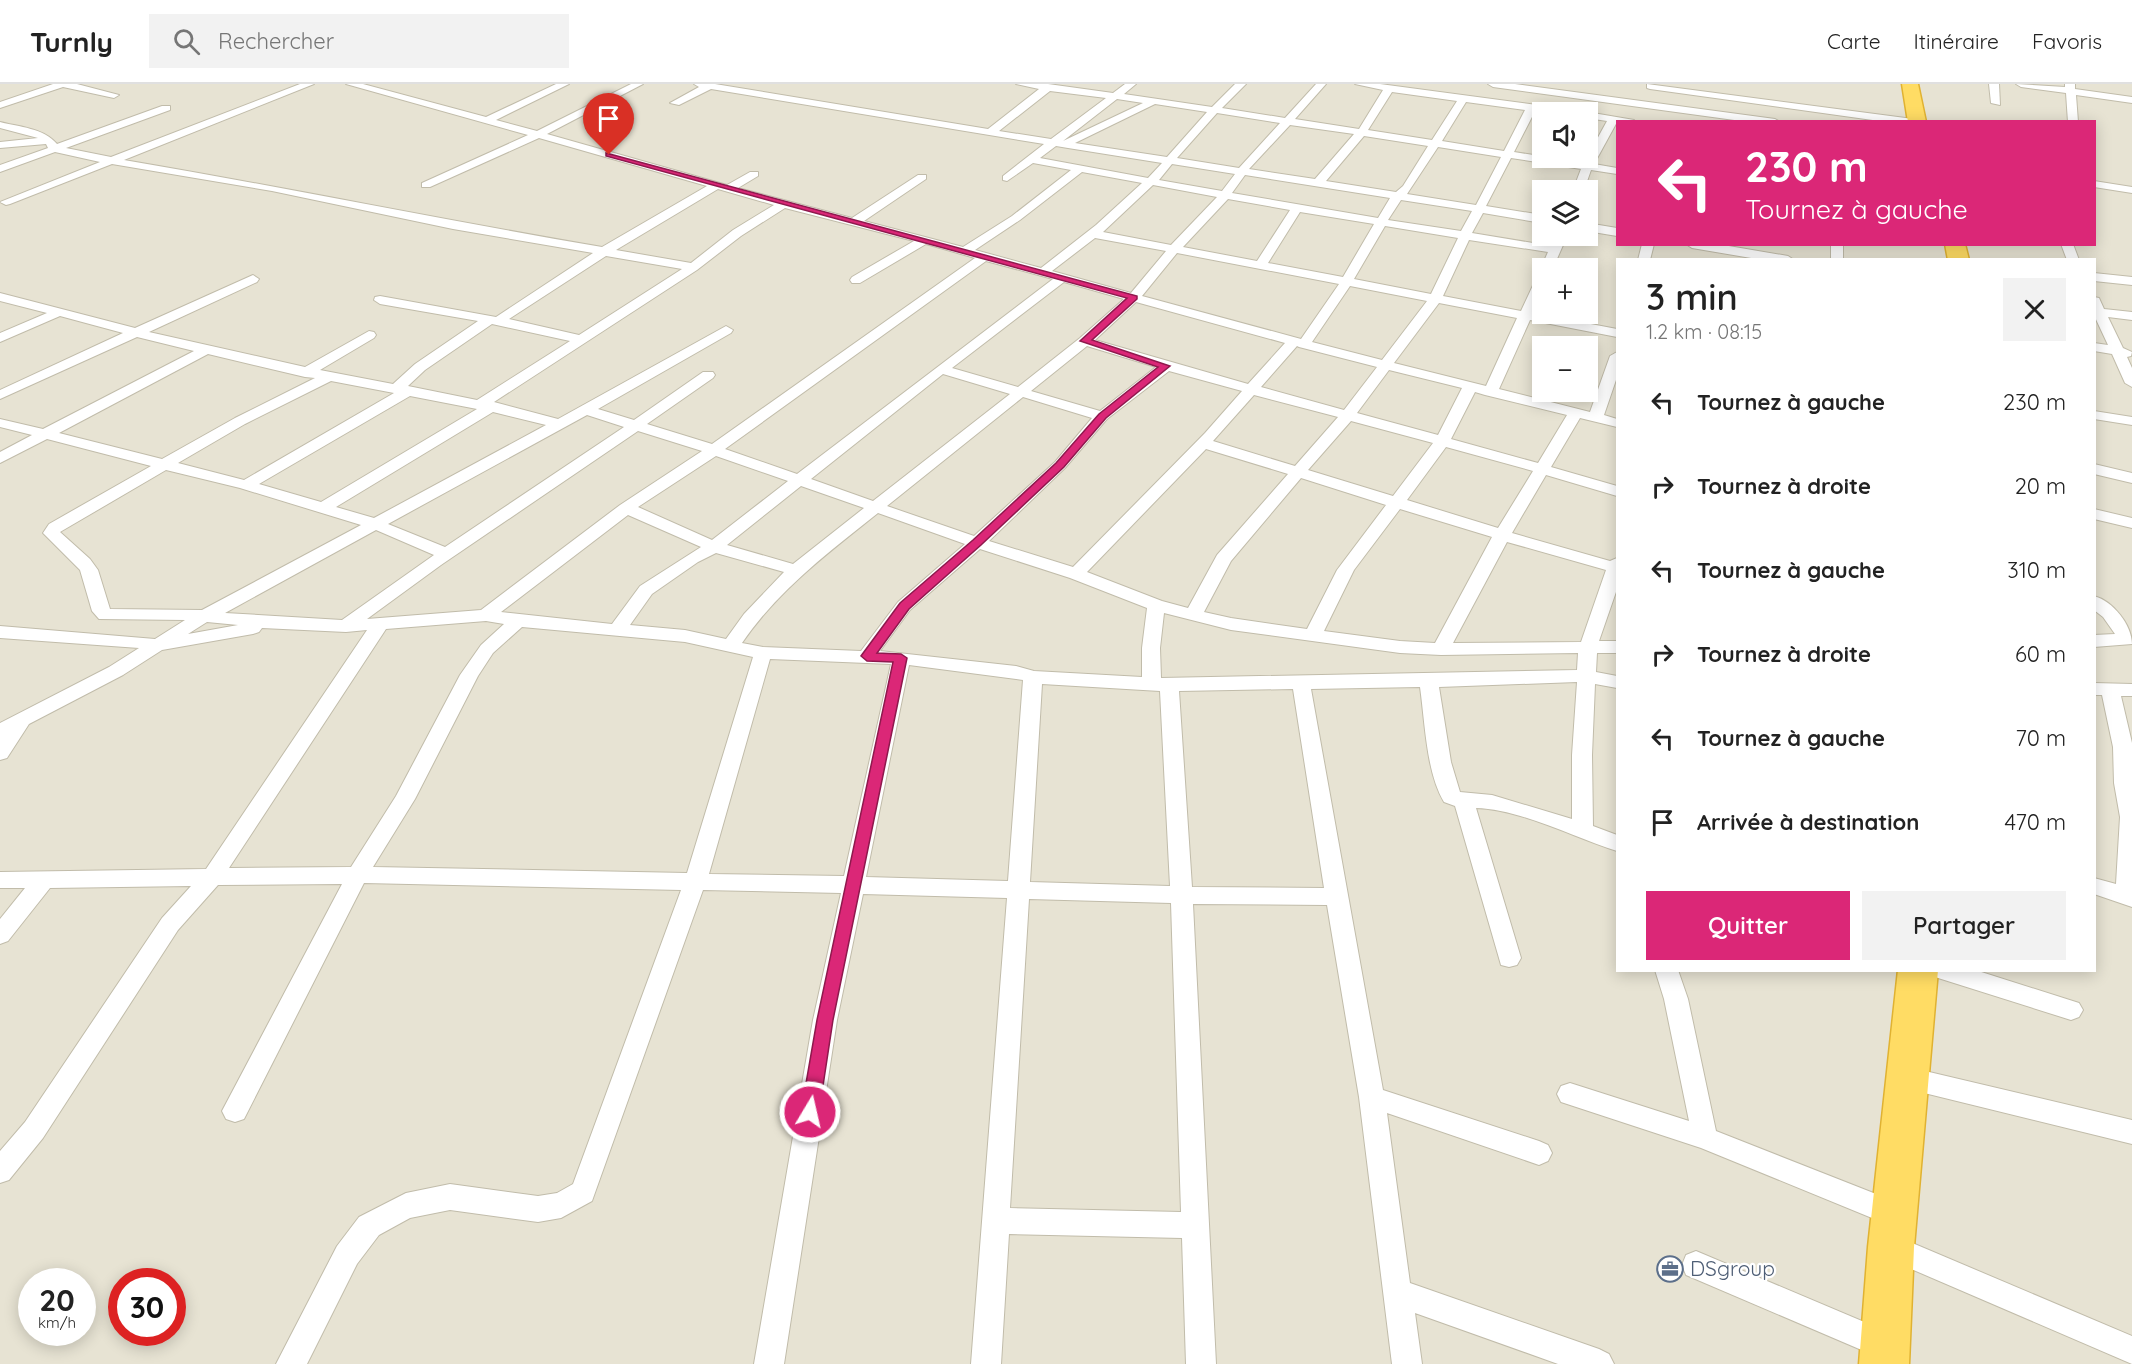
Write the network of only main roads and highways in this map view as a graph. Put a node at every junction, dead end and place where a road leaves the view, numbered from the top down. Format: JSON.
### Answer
{"nodes":[{"id":1,"x":1910,"y":84,"type":"edge"},
{"id":2,"x":1917,"y":120,"type":"edge"},
{"id":3,"x":1918,"y":972,"type":"edge"},
{"id":4,"x":1884,"y":1355,"type":"edge"}],
"edges":[{"from":1,"to":2,"type":"highway"},
{"from":3,"to":4,"type":"highway"}]}
